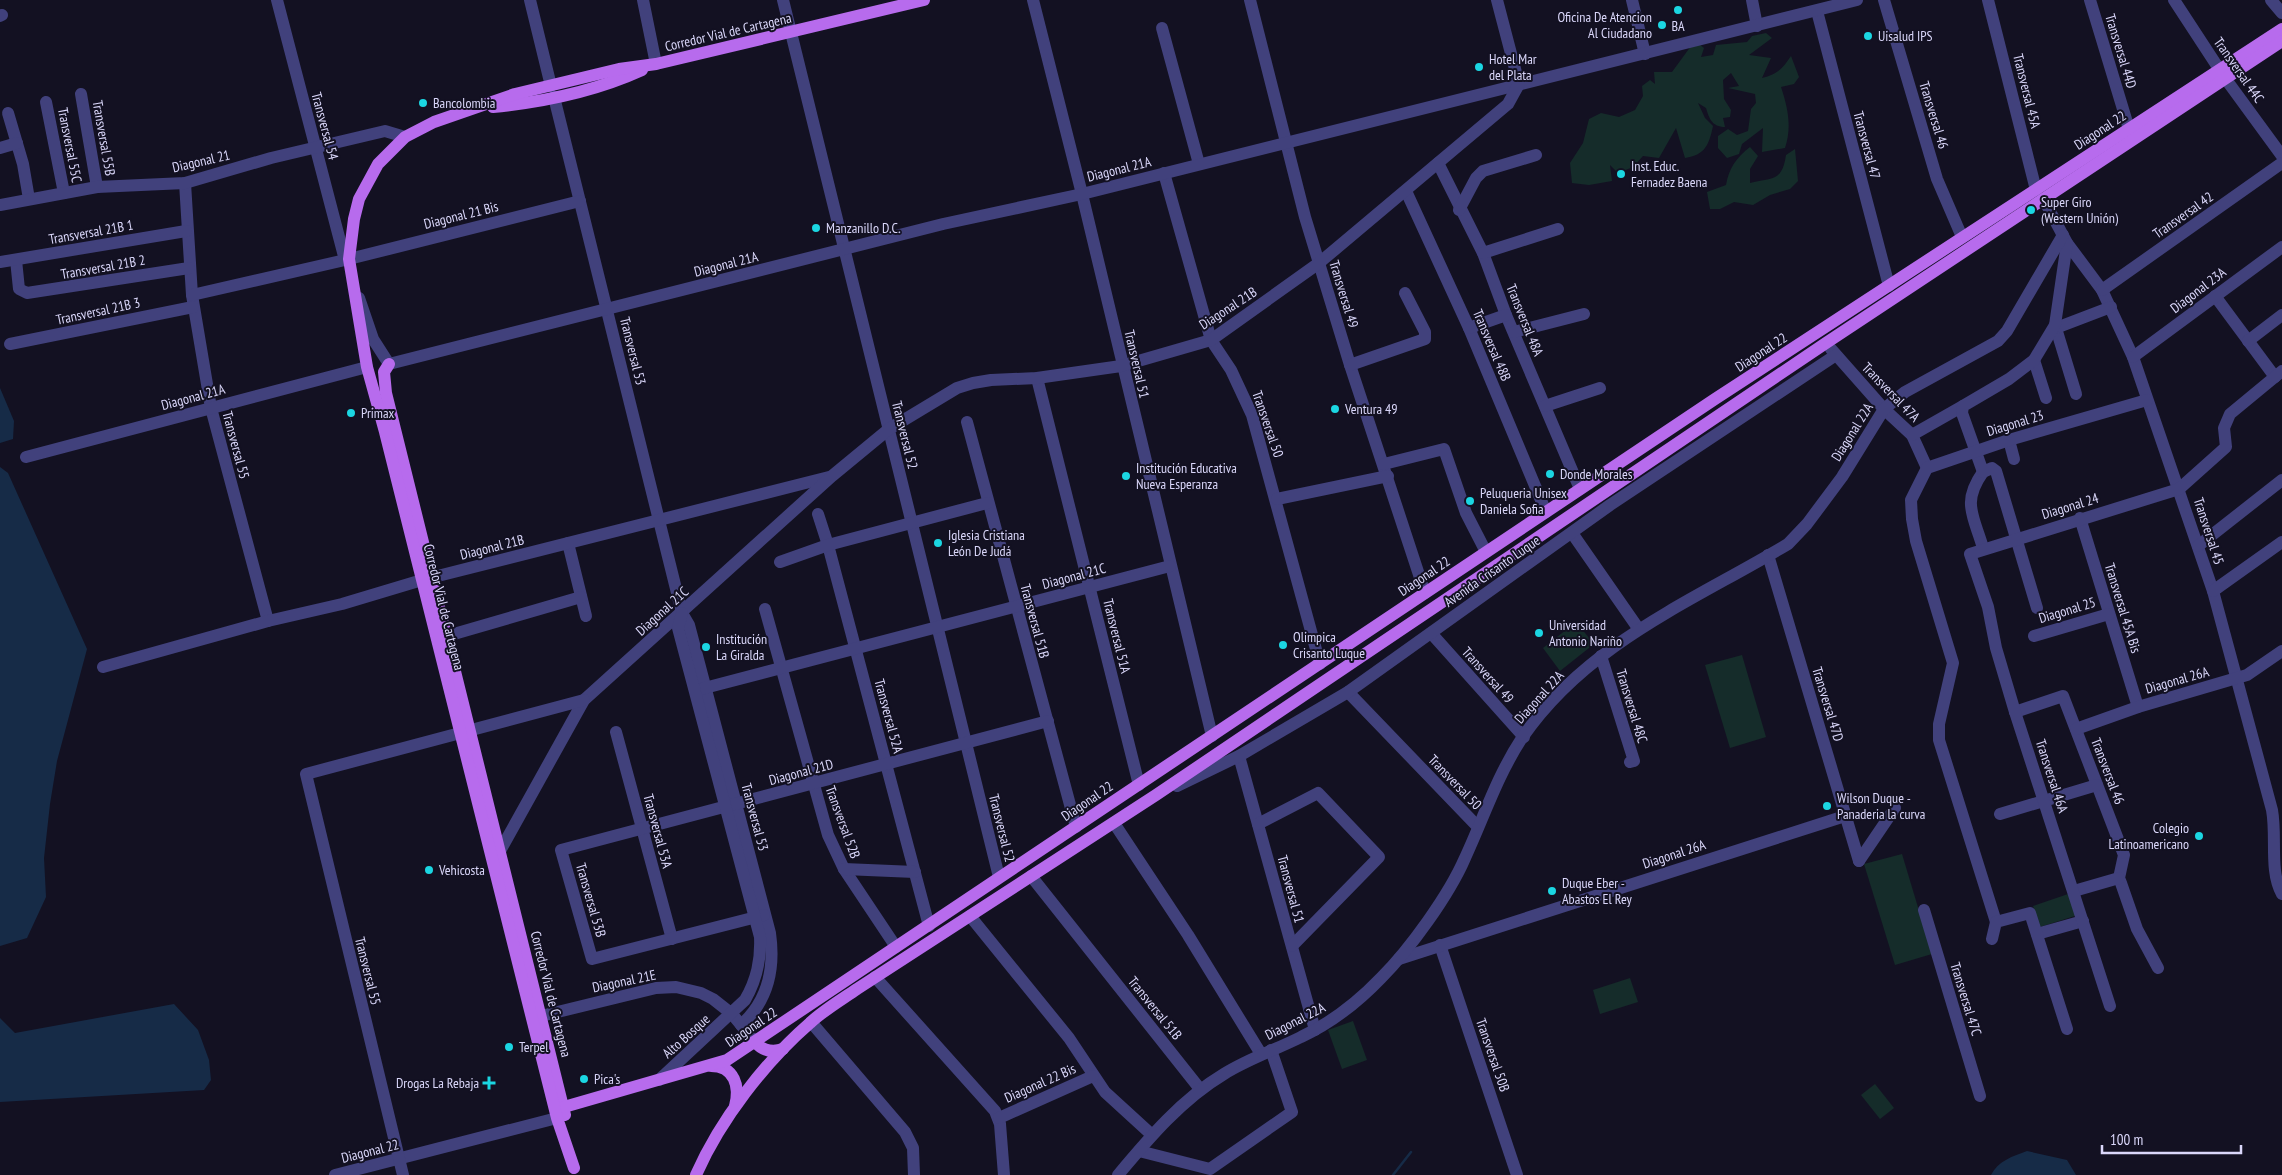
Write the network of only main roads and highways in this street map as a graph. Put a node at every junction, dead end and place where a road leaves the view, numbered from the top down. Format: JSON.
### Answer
{"nodes":[{"id":1,"x":924,"y":0,"type":"edge"},
{"id":2,"x":2282,"y":29,"type":"edge"},
{"id":3,"x":2282,"y":41,"type":"edge"},
{"id":4,"x":2222,"y":74,"type":"junction"},
{"id":5,"x":2040,"y":195,"type":"junction"},
{"id":6,"x":389,"y":364,"type":"road end"},
{"id":7,"x":427,"y":579,"type":"junction"},
{"id":8,"x":465,"y":731,"type":"junction"},
{"id":9,"x":755,"y":1042,"type":"junction"},
{"id":10,"x":784,"y":1049,"type":"junction"},
{"id":11,"x":708,"y":1066,"type":"junction"},
{"id":12,"x":564,"y":1107,"type":"junction"},
{"id":13,"x":735,"y":1107,"type":"junction"},
{"id":14,"x":575,"y":1171,"type":"edge"},
{"id":15,"x":696,"y":1175,"type":"edge"}],
"edges":[{"from":1,"to":7,"type":"main road","name":"Corredor Vial de Cartagena"},
{"from":2,"to":4,"type":"main road","name":"Diagonal 22"},
{"from":3,"to":4,"type":"main road","name":"Diagonal 22"},
{"from":4,"to":5,"type":"main road","name":"Diagonal 22"},
{"from":5,"to":9,"type":"main road","name":"Diagonal 22"},
{"from":5,"to":10,"type":"main road","name":"Diagonal 22"},
{"from":6,"to":7,"type":"main road","name":"Corredor Vial de Cartagena"},
{"from":7,"to":8,"type":"main road","name":"Corredor Vial de Cartagena"},
{"from":7,"to":8,"type":"main road","name":"Corredor Vial de Cartagena"},
{"from":8,"to":12,"type":"main road","name":"Corredor Vial de Cartagena"},
{"from":8,"to":14,"type":"main road","name":"Corredor Vial de Cartagena"},
{"from":9,"to":10,"type":"main road"},
{"from":9,"to":11,"type":"main road","name":"Diagonal 22"},
{"from":10,"to":13,"type":"main road","name":"Diagonal 22"},
{"from":11,"to":12,"type":"main road","name":"Diagonal 22"},
{"from":11,"to":13,"type":"main road"},
{"from":12,"to":14,"type":"main road","name":"Corredor Vial de Cartagena"},
{"from":13,"to":15,"type":"main road"}]}
